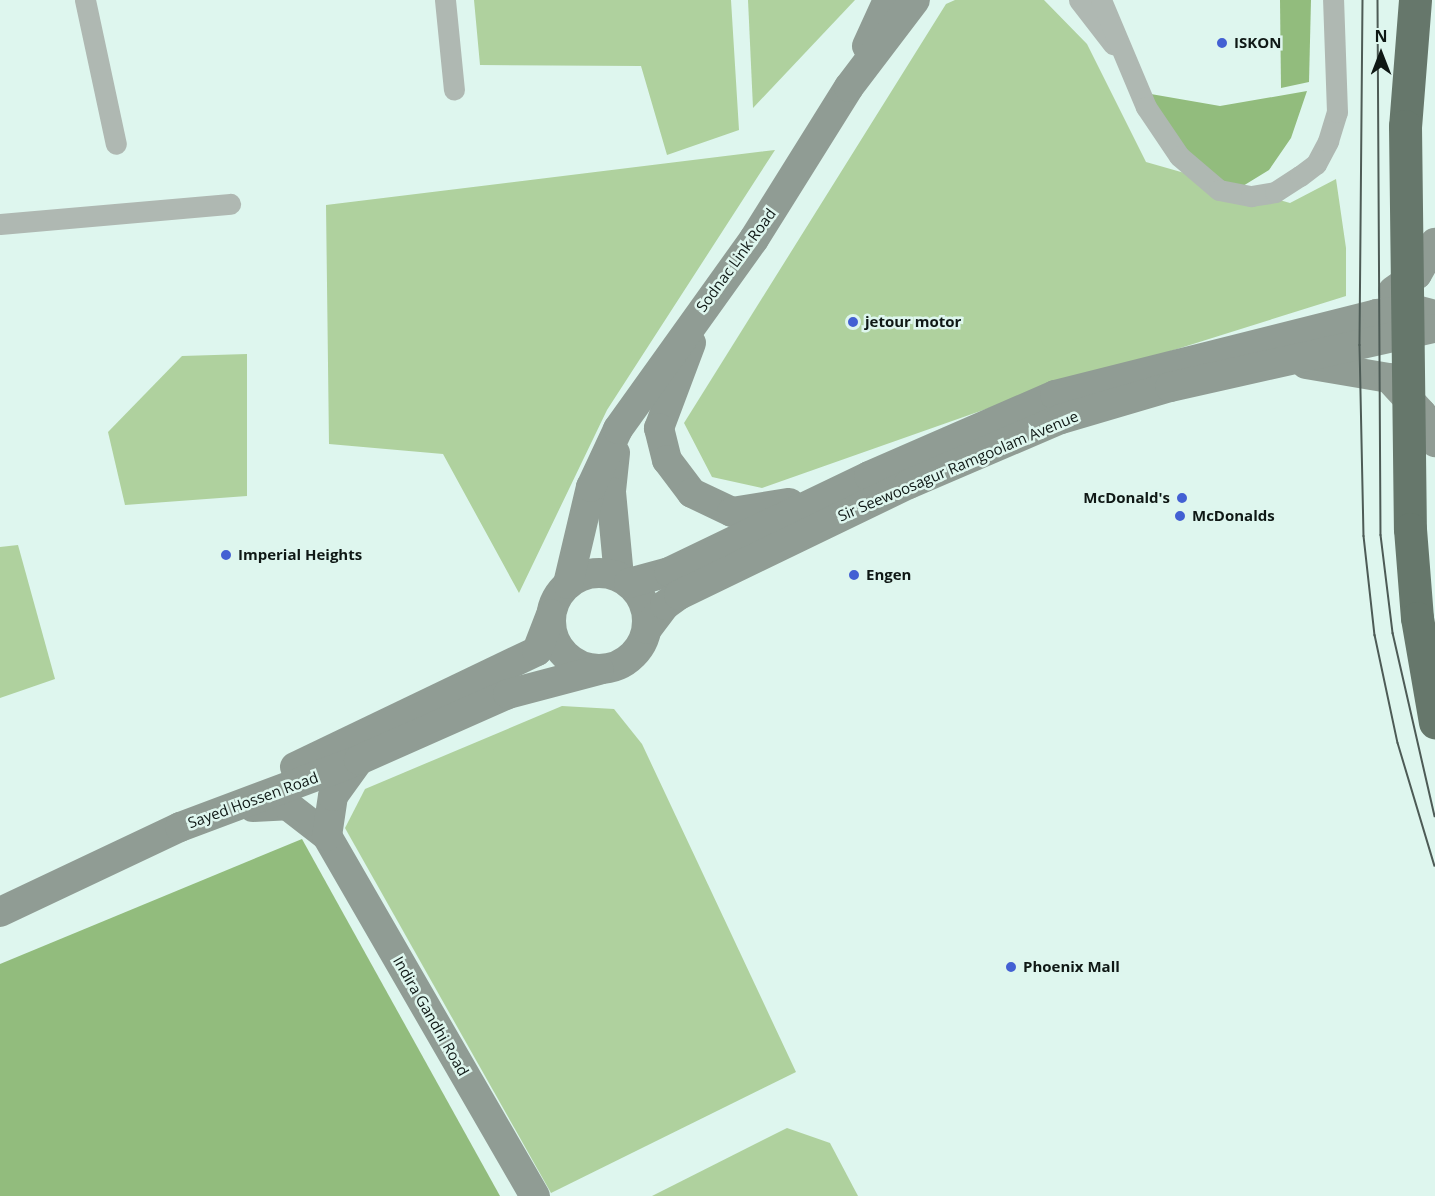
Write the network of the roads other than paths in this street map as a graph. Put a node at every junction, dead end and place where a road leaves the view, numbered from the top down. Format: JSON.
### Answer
{"nodes":[{"id":1,"x":85,"y":0,"type":"edge"},
{"id":2,"x":445,"y":0,"type":"edge"},
{"id":3,"x":888,"y":0,"type":"edge"},
{"id":4,"x":915,"y":0,"type":"edge"},
{"id":5,"x":1079,"y":0,"type":"edge"},
{"id":6,"x":1101,"y":0,"type":"edge"},
{"id":7,"x":1333,"y":0,"type":"edge"},
{"id":8,"x":1415,"y":0,"type":"edge"},
{"id":9,"x":1121,"y":54,"type":"junction"},
{"id":10,"x":849,"y":87,"type":"junction"},
{"id":11,"x":454,"y":90,"type":"dead end"},
{"id":12,"x":116,"y":144,"type":"dead end"},
{"id":13,"x":230,"y":204,"type":"dead end"},
{"id":14,"x":0,"y":225,"type":"edge"},
{"id":15,"x":1435,"y":243,"type":"edge"},
{"id":16,"x":708,"y":298,"type":"junction"},
{"id":17,"x":1435,"y":315,"type":"edge"},
{"id":18,"x":1323,"y":326,"type":"junction"},
{"id":19,"x":1435,"y":326,"type":"edge"},
{"id":20,"x":1293,"y":361,"type":"junction"},
{"id":21,"x":618,"y":429,"type":"junction"},
{"id":22,"x":1435,"y":442,"type":"edge"},
{"id":23,"x":869,"y":476,"type":"junction"},
{"id":24,"x":624,"y":580,"type":"junction"},
{"id":25,"x":568,"y":584,"type":"junction"},
{"id":26,"x":551,"y":615,"type":"junction"},
{"id":27,"x":647,"y":629,"type":"junction"},
{"id":28,"x":599,"y":670,"type":"junction"},
{"id":29,"x":1435,"y":722,"type":"edge"},
{"id":30,"x":359,"y":760,"type":"junction"},
{"id":31,"x":226,"y":811,"type":"junction"},
{"id":32,"x":180,"y":827,"type":"junction"},
{"id":33,"x":327,"y":836,"type":"junction"},
{"id":34,"x":0,"y":912,"type":"edge"},
{"id":35,"x":535,"y":1196,"type":"edge"}],
"edges":[{"from":1,"to":12,"type":"street"},
{"from":2,"to":11,"type":"street"},
{"from":3,"to":10,"type":"main road","name":"Sodnac Link Road"},
{"from":4,"to":10,"type":"main road","name":"Sodnac Link Road"},
{"from":5,"to":9,"type":"street"},
{"from":6,"to":9,"type":"street"},
{"from":7,"to":9,"type":"street"},
{"from":8,"to":29,"type":"highway","bridge":true},
{"from":10,"to":16,"type":"main road","name":"Sodnac Link Road"},
{"from":13,"to":14,"type":"street"},
{"from":15,"to":18,"type":"main road"},
{"from":16,"to":21,"type":"main road","name":"Sodnac Link Road"},
{"from":16,"to":23,"type":"main road"},
{"from":17,"to":18,"type":"main road","name":"Sir Seewoosagur Ramgoolam Avenue"},
{"from":18,"to":23,"type":"main road","name":"Sir Seewoosagur Ramgoolam Avenue"},
{"from":19,"to":20,"type":"main road","name":"Sir Seewoosagur Ramgoolam Avenue"},
{"from":20,"to":22,"type":"main road"},
{"from":20,"to":27,"type":"main road","name":"Sir Seewoosagur Ramgoolam Avenue"},
{"from":21,"to":24,"type":"main road","name":"Sodnac Link Road"},
{"from":21,"to":25,"type":"main road","name":"Sodnac Link Road"},
{"from":23,"to":24,"type":"main road","name":"Sir Seewoosagur Ramgoolam Avenue"},
{"from":24,"to":25,"type":"main road"},
{"from":24,"to":27,"type":"main road"},
{"from":25,"to":26,"type":"main road"},
{"from":26,"to":28,"type":"main road"},
{"from":26,"to":32,"type":"main road","name":"Sayed Hossen Road"},
{"from":27,"to":28,"type":"main road"},
{"from":28,"to":30,"type":"main road","name":"Sayed Hossen Road"},
{"from":30,"to":31,"type":"main road","name":"Sayed Hossen Road"},
{"from":30,"to":33,"type":"main road"},
{"from":31,"to":32,"type":"main road","name":"Sayed Hossen Road"},
{"from":31,"to":33,"type":"main road","name":"Indira Gandhi Road"},
{"from":32,"to":34,"type":"main road"},
{"from":33,"to":35,"type":"main road","name":"Indira Gandhi Road"}]}
